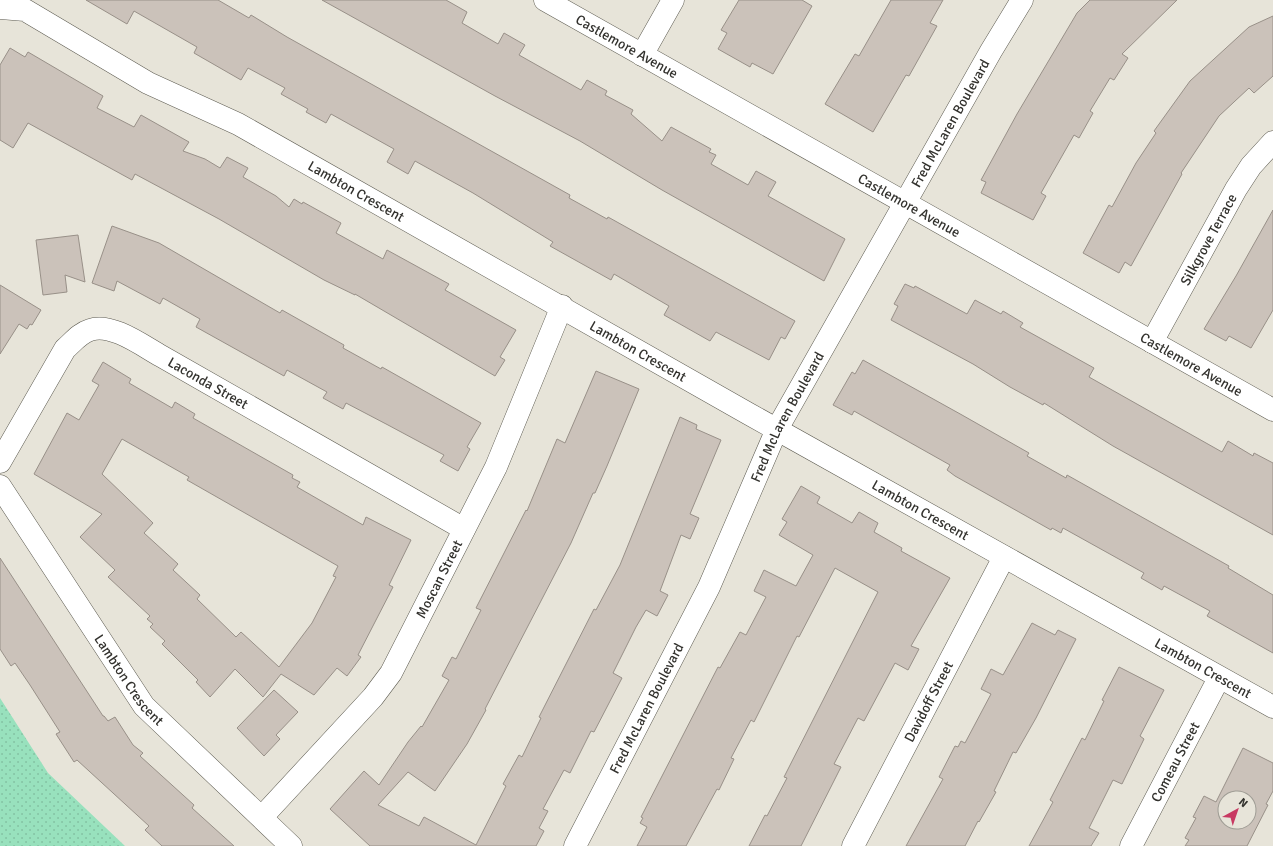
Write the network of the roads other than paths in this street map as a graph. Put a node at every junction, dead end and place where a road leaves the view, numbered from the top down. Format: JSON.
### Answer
{"nodes":[{"id":1,"x":545,"y":0,"type":"edge"},
{"id":2,"x":673,"y":0,"type":"edge"},
{"id":3,"x":1022,"y":0,"type":"edge"},
{"id":4,"x":0,"y":8,"type":"edge"},
{"id":5,"x":642,"y":55,"type":"junction"},
{"id":6,"x":1273,"y":142,"type":"edge"},
{"id":7,"x":905,"y":204,"type":"junction"},
{"id":8,"x":562,"y":306,"type":"junction"},
{"id":9,"x":1152,"y":342,"type":"junction"},
{"id":10,"x":1273,"y":410,"type":"edge"},
{"id":11,"x":777,"y":429,"type":"junction"},
{"id":12,"x":0,"y":462,"type":"edge"},
{"id":13,"x":0,"y":486,"type":"edge"},
{"id":14,"x":464,"y":529,"type":"junction"},
{"id":15,"x":1004,"y":557,"type":"junction"},
{"id":16,"x":1219,"y":678,"type":"junction"},
{"id":17,"x":1273,"y":707,"type":"edge"},
{"id":18,"x":262,"y":817,"type":"junction"},
{"id":19,"x":291,"y":846,"type":"edge"},
{"id":20,"x":575,"y":846,"type":"edge"},
{"id":21,"x":853,"y":846,"type":"edge"},
{"id":22,"x":1131,"y":846,"type":"edge"}],
"edges":[{"from":1,"to":5,"type":"street","name":"Castlemore Avenue"},
{"from":2,"to":5,"type":"street"},
{"from":3,"to":7,"type":"street","name":"Fred McLaren Boulevard"},
{"from":4,"to":8,"type":"street","name":"Lambton Crescent"},
{"from":5,"to":7,"type":"street","name":"Castlemore Avenue"},
{"from":6,"to":9,"type":"street","name":"Silkgrove Terrace"},
{"from":7,"to":9,"type":"street","name":"Castlemore Avenue"},
{"from":7,"to":11,"type":"street","name":"Fred McLaren Boulevard"},
{"from":8,"to":11,"type":"street","name":"Lambton Crescent"},
{"from":8,"to":14,"type":"street","name":"Moscan Street"},
{"from":9,"to":10,"type":"street","name":"Castlemore Avenue"},
{"from":11,"to":15,"type":"street","name":"Lambton Crescent"},
{"from":11,"to":20,"type":"street","name":"Fred McLaren Boulevard"},
{"from":12,"to":14,"type":"street","name":"Laconda Street"},
{"from":13,"to":18,"type":"street","name":"Lambton Crescent"},
{"from":14,"to":18,"type":"street","name":"Moscan Street"},
{"from":15,"to":16,"type":"street","name":"Lambton Crescent"},
{"from":15,"to":21,"type":"street","name":"Davidoff Street"},
{"from":16,"to":17,"type":"street","name":"Lambton Crescent"},
{"from":16,"to":22,"type":"street","name":"Comeau Street"},
{"from":18,"to":19,"type":"street","name":"Lambton Crescent"}]}
